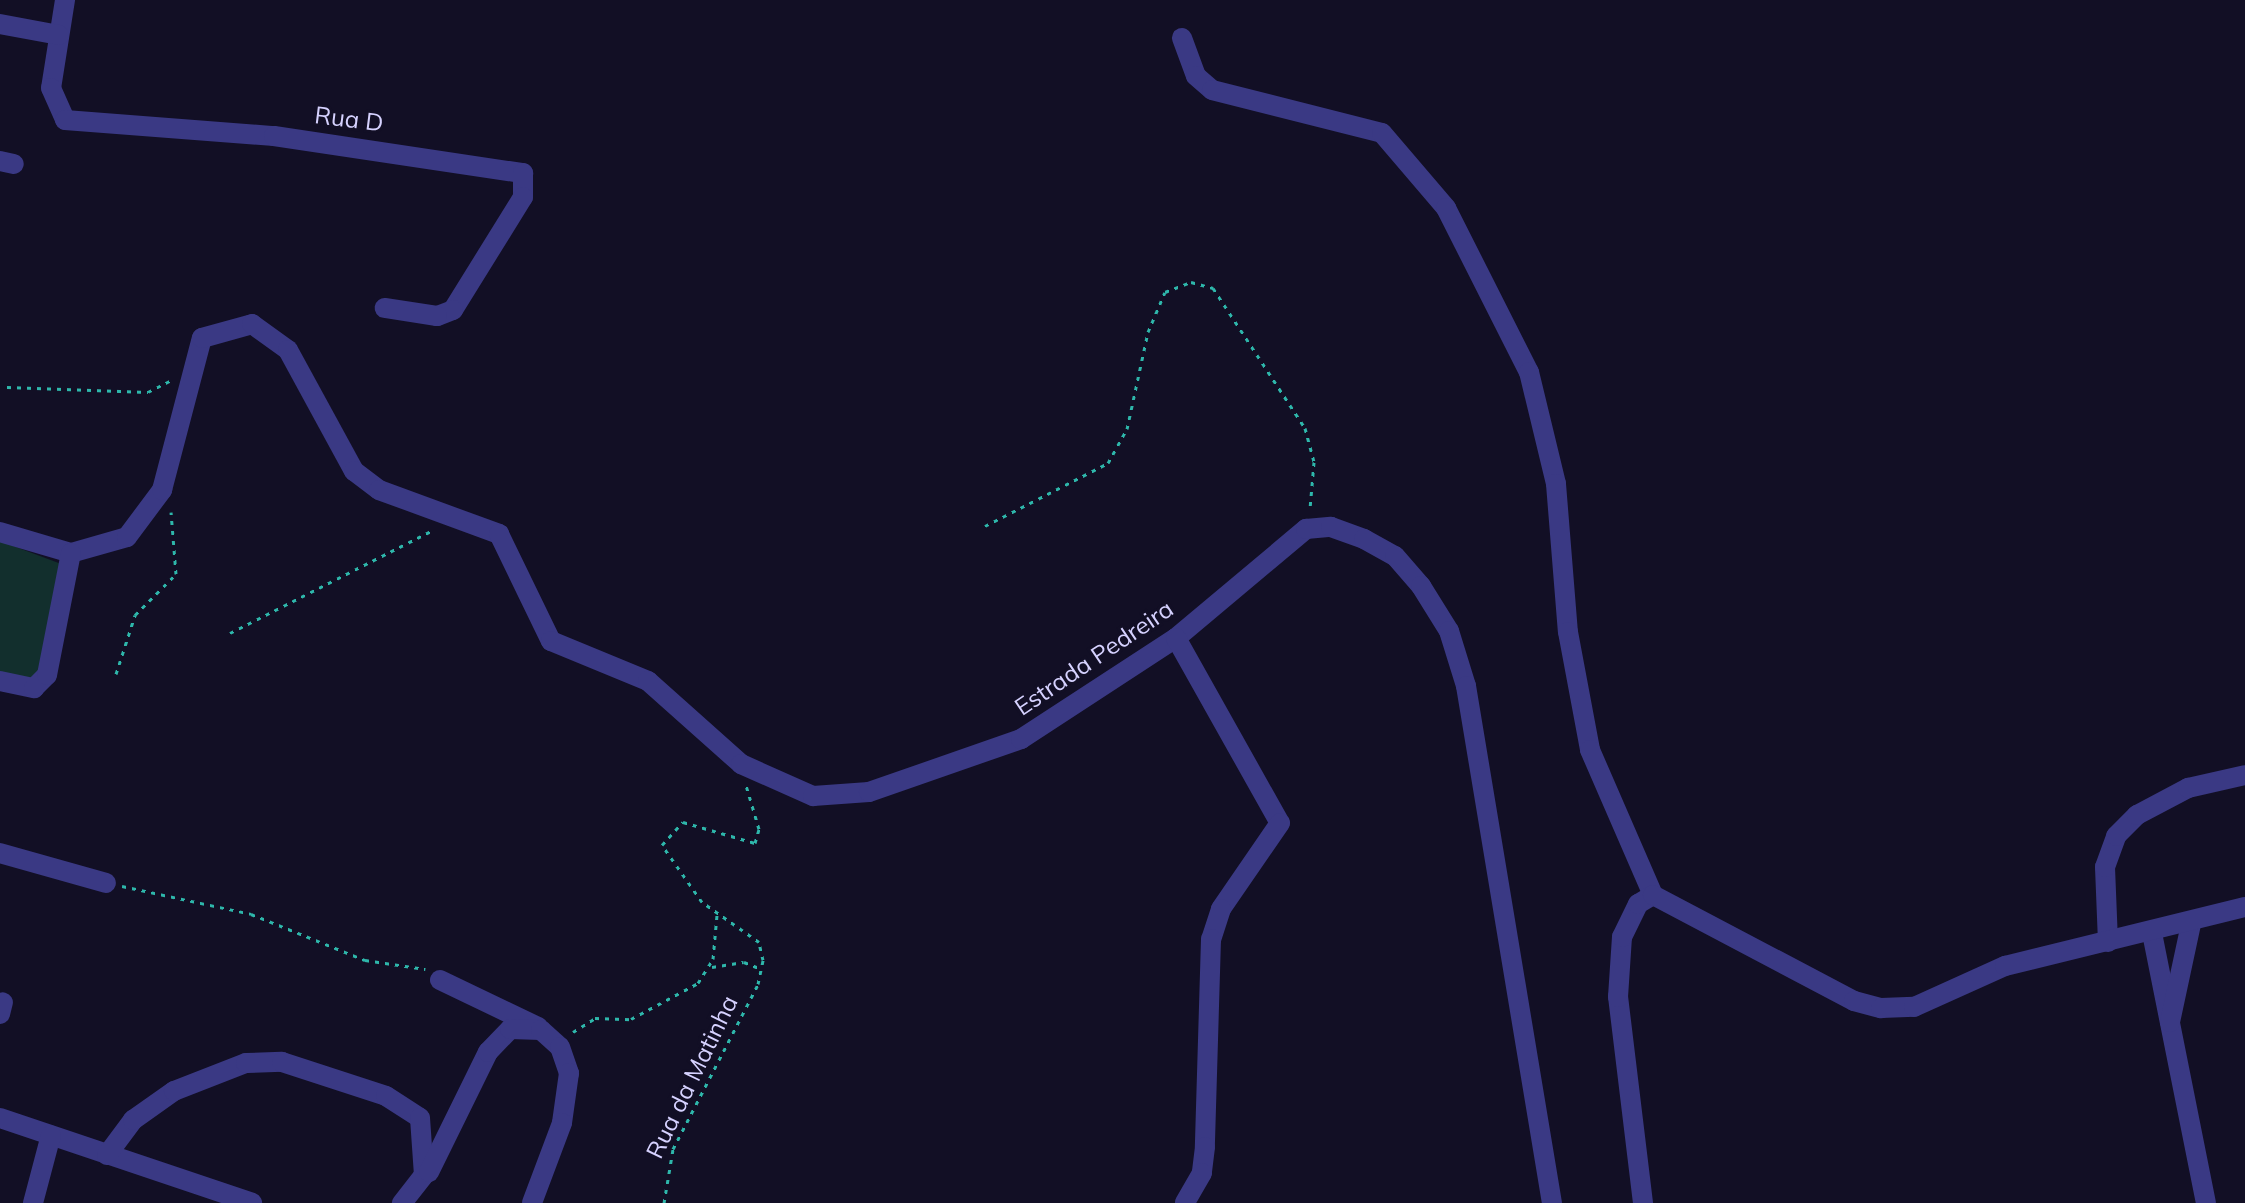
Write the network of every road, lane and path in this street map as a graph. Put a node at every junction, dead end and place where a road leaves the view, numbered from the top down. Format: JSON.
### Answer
{"nodes":[{"id":1,"x":65,"y":0,"type":"edge"},
{"id":2,"x":0,"y":24,"type":"edge"},
{"id":3,"x":59,"y":35,"type":"junction"},
{"id":4,"x":1182,"y":38,"type":"dead end"},
{"id":5,"x":385,"y":308,"type":"dead end"},
{"id":6,"x":178,"y":371,"type":"dead end"},
{"id":7,"x":7,"y":387,"type":"dead end"},
{"id":8,"x":171,"y":503,"type":"dead end"},
{"id":9,"x":456,"y":513,"type":"junction"},
{"id":10,"x":985,"y":526,"type":"dead end"},
{"id":11,"x":1306,"y":529,"type":"junction"},
{"id":12,"x":0,"y":532,"type":"edge"},
{"id":13,"x":71,"y":553,"type":"junction"},
{"id":14,"x":230,"y":633,"type":"dead end"},
{"id":15,"x":1176,"y":638,"type":"junction"},
{"id":16,"x":116,"y":674,"type":"dead end"},
{"id":17,"x":0,"y":681,"type":"edge"},
{"id":18,"x":741,"y":764,"type":"junction"},
{"id":19,"x":2245,"y":775,"type":"edge"},
{"id":20,"x":0,"y":853,"type":"edge"},
{"id":21,"x":106,"y":883,"type":"joint"},
{"id":22,"x":1653,"y":895,"type":"junction"},
{"id":23,"x":2245,"y":907,"type":"edge"},
{"id":24,"x":717,"y":915,"type":"junction"},
{"id":25,"x":2191,"y":924,"type":"junction"},
{"id":26,"x":2152,"y":933,"type":"junction"},
{"id":27,"x":2108,"y":942,"type":"junction"},
{"id":28,"x":709,"y":968,"type":"junction"},
{"id":29,"x":761,"y":969,"type":"junction"},
{"id":30,"x":440,"y":980,"type":"joint"},
{"id":31,"x":2170,"y":1023,"type":"junction"},
{"id":32,"x":548,"y":1036,"type":"junction"},
{"id":33,"x":0,"y":1118,"type":"edge"},
{"id":34,"x":51,"y":1135,"type":"junction"},
{"id":35,"x":107,"y":1155,"type":"junction"},
{"id":36,"x":417,"y":1188,"type":"junction"},
{"id":37,"x":33,"y":1203,"type":"edge"},
{"id":38,"x":252,"y":1203,"type":"edge"},
{"id":39,"x":402,"y":1203,"type":"edge"},
{"id":40,"x":532,"y":1203,"type":"edge"},
{"id":41,"x":664,"y":1203,"type":"edge"},
{"id":42,"x":1185,"y":1203,"type":"edge"},
{"id":43,"x":1552,"y":1203,"type":"edge"},
{"id":44,"x":1643,"y":1203,"type":"edge"},
{"id":45,"x":2206,"y":1203,"type":"edge"}],
"edges":[{"from":1,"to":3,"type":"street","name":"Rua D"},
{"from":2,"to":3,"type":"street"},
{"from":3,"to":5,"type":"street","name":"Rua D"},
{"from":4,"to":22,"type":"street"},
{"from":6,"to":7,"type":"path"},
{"from":8,"to":16,"type":"path"},
{"from":9,"to":13,"type":"street","name":"Estrada Pedreira"},
{"from":9,"to":14,"type":"path"},
{"from":9,"to":18,"type":"street","name":"Estrada Pedreira"},
{"from":10,"to":11,"type":"path"},
{"from":11,"to":15,"type":"street","name":"Estrada Pedreira"},
{"from":11,"to":43,"type":"street"},
{"from":12,"to":13,"type":"street"},
{"from":13,"to":17,"type":"street"},
{"from":15,"to":18,"type":"street","name":"Estrada Pedreira"},
{"from":15,"to":42,"type":"street"},
{"from":18,"to":24,"type":"path"},
{"from":19,"to":27,"type":"street"},
{"from":20,"to":21,"type":"street"},
{"from":21,"to":30,"type":"path"},
{"from":22,"to":27,"type":"street"},
{"from":22,"to":44,"type":"street"},
{"from":23,"to":25,"type":"street"},
{"from":24,"to":28,"type":"path"},
{"from":24,"to":29,"type":"path"},
{"from":25,"to":26,"type":"street"},
{"from":25,"to":31,"type":"street"},
{"from":26,"to":27,"type":"street"},
{"from":26,"to":31,"type":"street"},
{"from":28,"to":29,"type":"path"},
{"from":28,"to":32,"type":"path"},
{"from":29,"to":41,"type":"path","name":"Rua da Matinha"},
{"from":30,"to":32,"type":"street"},
{"from":31,"to":45,"type":"street"},
{"from":32,"to":36,"type":"street"},
{"from":32,"to":40,"type":"street"},
{"from":33,"to":34,"type":"street"},
{"from":34,"to":35,"type":"street"},
{"from":34,"to":37,"type":"street"},
{"from":35,"to":36,"type":"street"},
{"from":35,"to":38,"type":"street"},
{"from":36,"to":39,"type":"street"}]}
